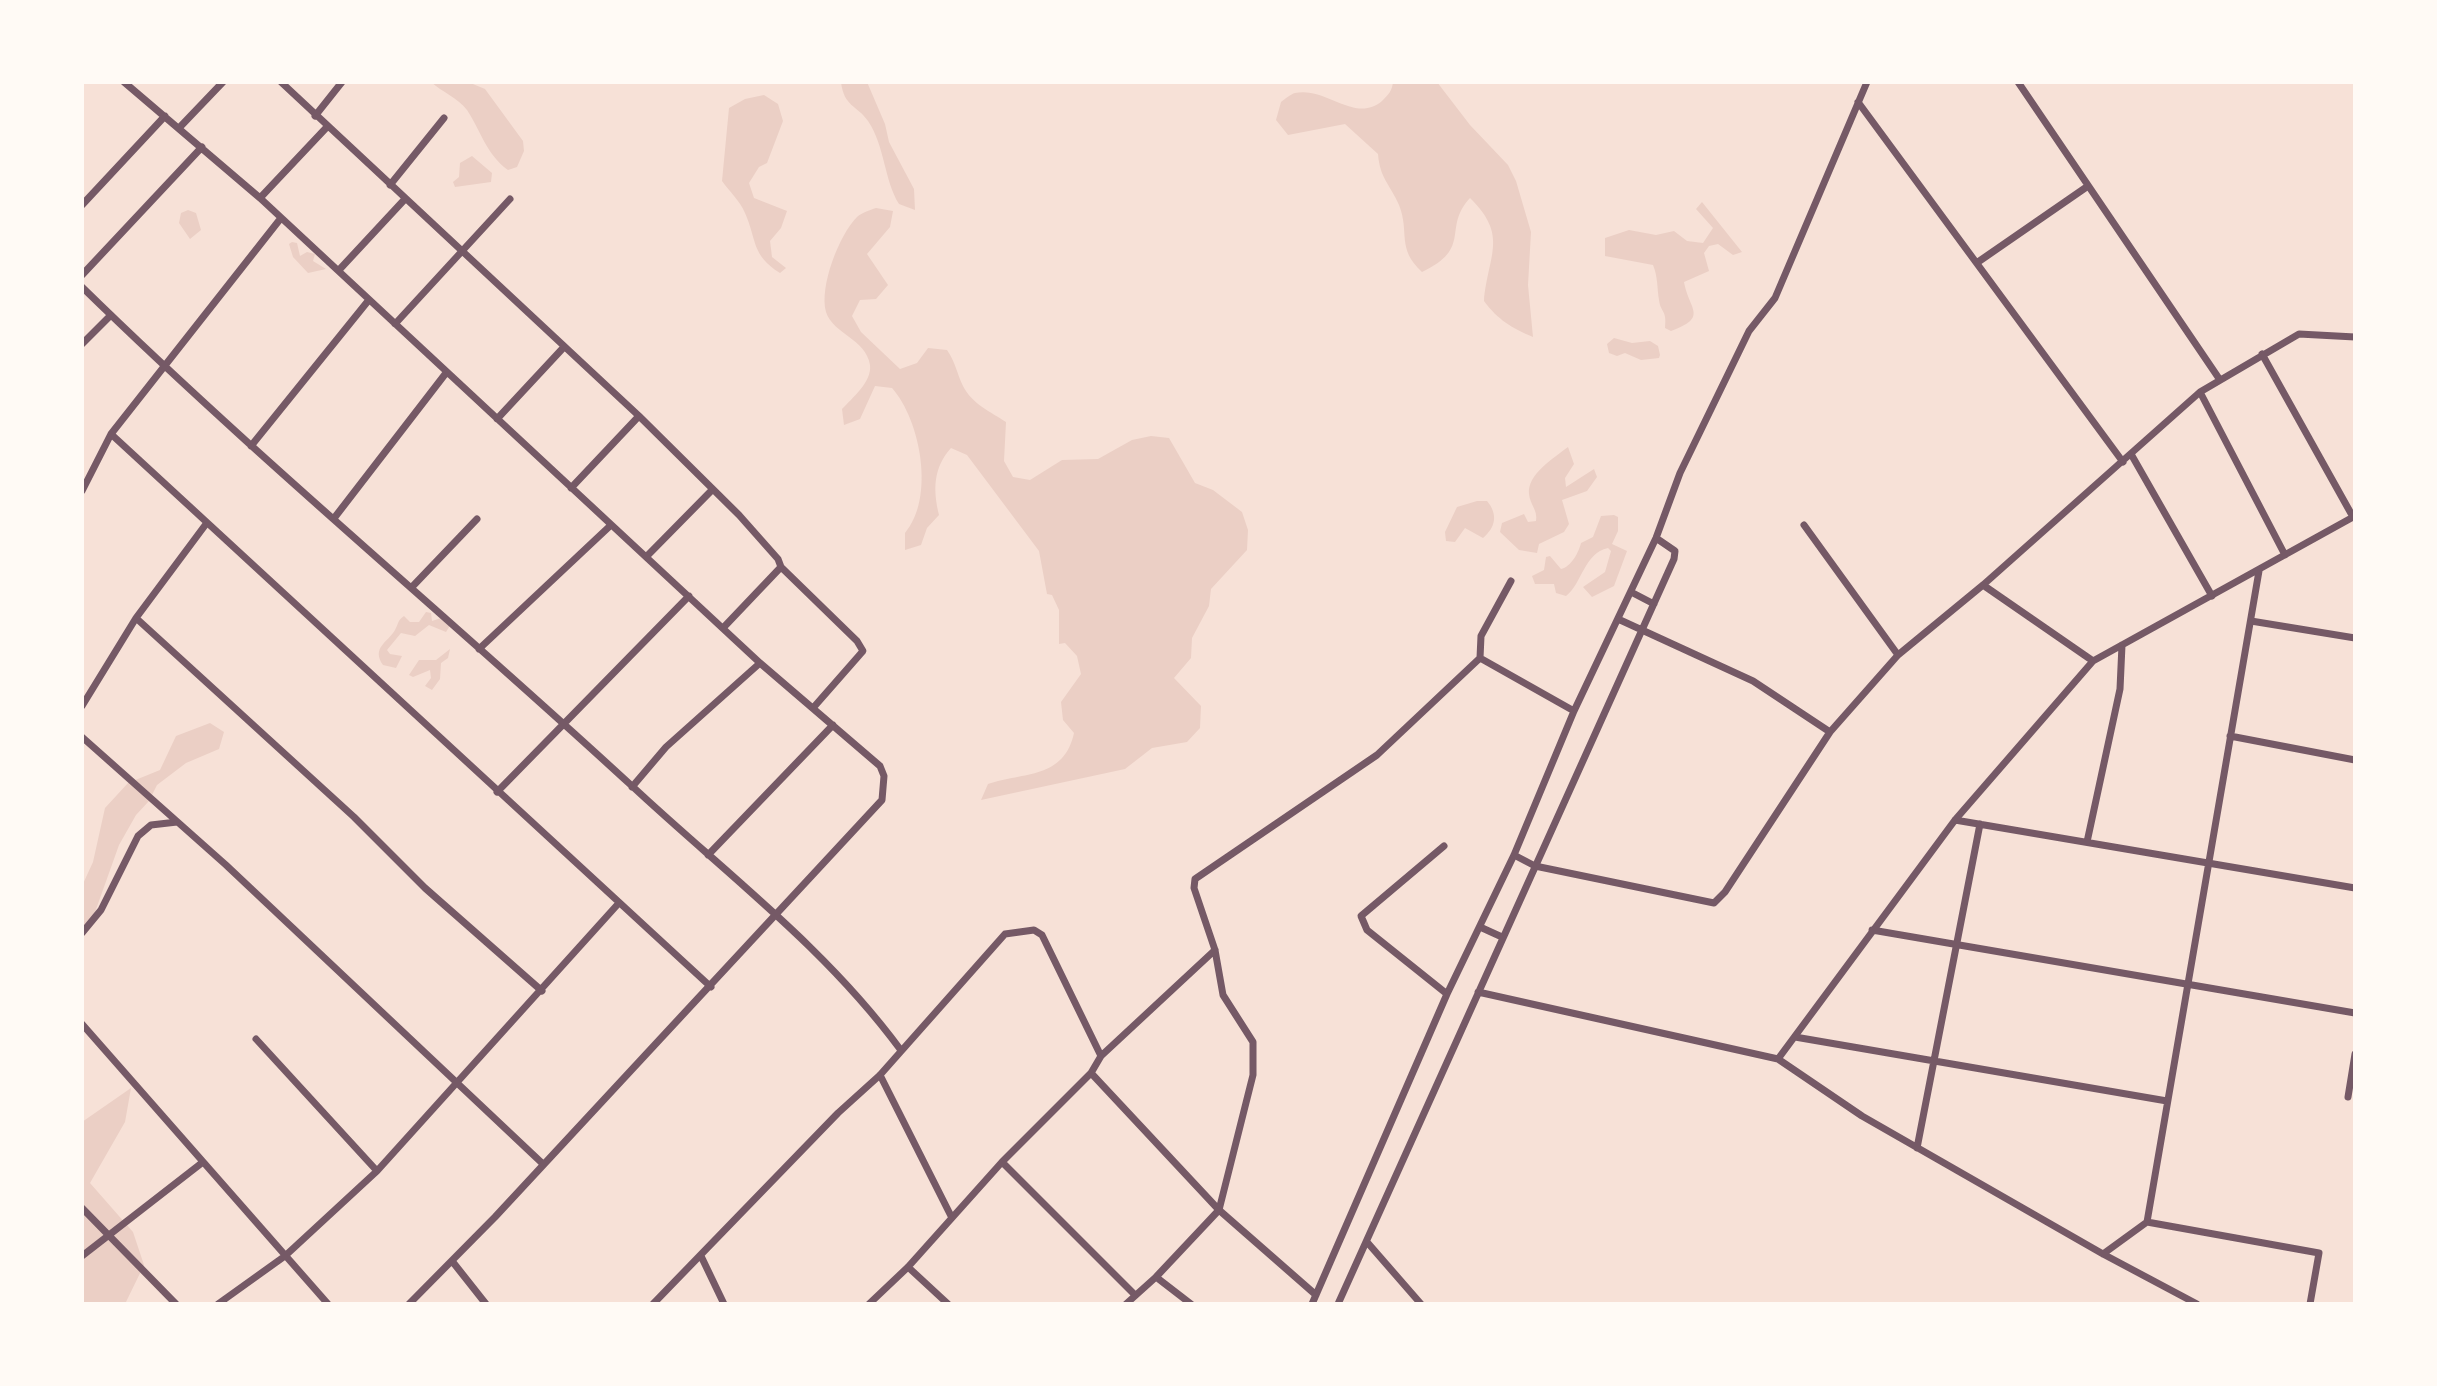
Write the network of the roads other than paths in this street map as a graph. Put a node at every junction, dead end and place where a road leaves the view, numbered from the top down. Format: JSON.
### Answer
{"nodes":[{"id":1,"x":124,"y":82,"type":"edge"},
{"id":2,"x":223,"y":82,"type":"edge"},
{"id":3,"x":281,"y":82,"type":"edge"},
{"id":4,"x":342,"y":82,"type":"edge"},
{"id":5,"x":1867,"y":82,"type":"edge"},
{"id":6,"x":2018,"y":82,"type":"edge"},
{"id":7,"x":1857,"y":102,"type":"junction"},
{"id":8,"x":165,"y":116,"type":"junction"},
{"id":9,"x":315,"y":116,"type":"junction"},
{"id":10,"x":444,"y":118,"type":"dead end"},
{"id":11,"x":179,"y":128,"type":"junction"},
{"id":12,"x":326,"y":128,"type":"junction"},
{"id":13,"x":202,"y":147,"type":"junction"},
{"id":14,"x":390,"y":185,"type":"junction"},
{"id":15,"x":2088,"y":186,"type":"junction"},
{"id":16,"x":260,"y":198,"type":"junction"},
{"id":17,"x":405,"y":199,"type":"junction"},
{"id":18,"x":510,"y":199,"type":"dead end"},
{"id":19,"x":82,"y":205,"type":"edge"},
{"id":20,"x":281,"y":218,"type":"junction"},
{"id":21,"x":462,"y":252,"type":"junction"},
{"id":22,"x":1978,"y":262,"type":"junction"},
{"id":23,"x":339,"y":270,"type":"junction"},
{"id":24,"x":82,"y":275,"type":"edge"},
{"id":25,"x":82,"y":287,"type":"edge"},
{"id":26,"x":368,"y":301,"type":"junction"},
{"id":27,"x":111,"y":315,"type":"junction"},
{"id":28,"x":395,"y":324,"type":"junction"},
{"id":29,"x":2355,"y":337,"type":"edge"},
{"id":30,"x":82,"y":344,"type":"edge"},
{"id":31,"x":564,"y":347,"type":"junction"},
{"id":32,"x":2262,"y":354,"type":"junction"},
{"id":33,"x":163,"y":364,"type":"junction"},
{"id":34,"x":446,"y":373,"type":"junction"},
{"id":35,"x":2220,"y":380,"type":"junction"},
{"id":36,"x":2200,"y":392,"type":"junction"},
{"id":37,"x":639,"y":416,"type":"junction"},
{"id":38,"x":497,"y":419,"type":"junction"},
{"id":39,"x":111,"y":434,"type":"junction"},
{"id":40,"x":251,"y":446,"type":"junction"},
{"id":41,"x":2131,"y":454,"type":"junction"},
{"id":42,"x":2123,"y":462,"type":"junction"},
{"id":43,"x":571,"y":488,"type":"junction"},
{"id":44,"x":82,"y":491,"type":"edge"},
{"id":45,"x":712,"y":491,"type":"junction"},
{"id":46,"x":335,"y":517,"type":"junction"},
{"id":47,"x":2354,"y":517,"type":"edge"},
{"id":48,"x":477,"y":519,"type":"dead end"},
{"id":49,"x":206,"y":524,"type":"junction"},
{"id":50,"x":611,"y":525,"type":"junction"},
{"id":51,"x":1804,"y":525,"type":"dead end"},
{"id":52,"x":1656,"y":538,"type":"junction"},
{"id":53,"x":648,"y":555,"type":"junction"},
{"id":54,"x":2285,"y":555,"type":"junction"},
{"id":55,"x":781,"y":567,"type":"junction"},
{"id":56,"x":2259,"y":571,"type":"junction"},
{"id":57,"x":1511,"y":581,"type":"dead end"},
{"id":58,"x":1983,"y":585,"type":"junction"},
{"id":59,"x":411,"y":588,"type":"junction"},
{"id":60,"x":1631,"y":592,"type":"junction"},
{"id":61,"x":689,"y":596,"type":"junction"},
{"id":62,"x":2212,"y":596,"type":"junction"},
{"id":63,"x":1654,"y":604,"type":"junction"},
{"id":64,"x":136,"y":618,"type":"junction"},
{"id":65,"x":1618,"y":619,"type":"junction"},
{"id":66,"x":2250,"y":621,"type":"junction"},
{"id":67,"x":723,"y":628,"type":"junction"},
{"id":68,"x":1642,"y":630,"type":"junction"},
{"id":69,"x":2355,"y":638,"type":"edge"},
{"id":70,"x":2122,"y":645,"type":"junction"},
{"id":71,"x":480,"y":649,"type":"junction"},
{"id":72,"x":1898,"y":654,"type":"junction"},
{"id":73,"x":1480,"y":658,"type":"junction"},
{"id":74,"x":2092,"y":661,"type":"junction"},
{"id":75,"x":760,"y":663,"type":"junction"},
{"id":76,"x":82,"y":706,"type":"edge"},
{"id":77,"x":813,"y":708,"type":"junction"},
{"id":78,"x":1574,"y":711,"type":"junction"},
{"id":79,"x":564,"y":722,"type":"junction"},
{"id":80,"x":833,"y":725,"type":"junction"},
{"id":81,"x":1830,"y":732,"type":"junction"},
{"id":82,"x":2230,"y":736,"type":"junction"},
{"id":83,"x":82,"y":737,"type":"edge"},
{"id":84,"x":2355,"y":760,"type":"edge"},
{"id":85,"x":632,"y":786,"type":"junction"},
{"id":86,"x":497,"y":792,"type":"junction"},
{"id":87,"x":1955,"y":820,"type":"junction"},
{"id":88,"x":177,"y":822,"type":"junction"},
{"id":89,"x":1980,"y":824,"type":"junction"},
{"id":90,"x":2087,"y":842,"type":"junction"},
{"id":91,"x":1444,"y":846,"type":"dead end"},
{"id":92,"x":708,"y":855,"type":"junction"},
{"id":93,"x":1514,"y":855,"type":"junction"},
{"id":94,"x":2208,"y":863,"type":"junction"},
{"id":95,"x":1535,"y":866,"type":"junction"},
{"id":96,"x":2355,"y":888,"type":"edge"},
{"id":97,"x":618,"y":904,"type":"junction"},
{"id":98,"x":778,"y":914,"type":"junction"},
{"id":99,"x":1480,"y":927,"type":"junction"},
{"id":100,"x":1872,"y":930,"type":"junction"},
{"id":101,"x":82,"y":933,"type":"edge"},
{"id":102,"x":1502,"y":937,"type":"junction"},
{"id":103,"x":1956,"y":944,"type":"junction"},
{"id":104,"x":1215,"y":950,"type":"junction"},
{"id":105,"x":2187,"y":984,"type":"junction"},
{"id":106,"x":711,"y":987,"type":"junction"},
{"id":107,"x":542,"y":991,"type":"junction"},
{"id":108,"x":1478,"y":992,"type":"junction"},
{"id":109,"x":1447,"y":995,"type":"junction"},
{"id":110,"x":2355,"y":1013,"type":"edge"},
{"id":111,"x":82,"y":1024,"type":"edge"},
{"id":112,"x":1795,"y":1037,"type":"junction"},
{"id":113,"x":256,"y":1039,"type":"dead end"},
{"id":114,"x":900,"y":1049,"type":"junction"},
{"id":115,"x":2355,"y":1054,"type":"edge"},
{"id":116,"x":1101,"y":1056,"type":"junction"},
{"id":117,"x":1778,"y":1059,"type":"junction"},
{"id":118,"x":1934,"y":1060,"type":"junction"},
{"id":119,"x":1091,"y":1073,"type":"junction"},
{"id":120,"x":880,"y":1075,"type":"junction"},
{"id":121,"x":457,"y":1081,"type":"junction"},
{"id":122,"x":2348,"y":1097,"type":"dead end"},
{"id":123,"x":2167,"y":1101,"type":"junction"},
{"id":124,"x":1917,"y":1148,"type":"junction"},
{"id":125,"x":203,"y":1162,"type":"junction"},
{"id":126,"x":1002,"y":1162,"type":"junction"},
{"id":127,"x":543,"y":1164,"type":"junction"},
{"id":128,"x":377,"y":1171,"type":"junction"},
{"id":129,"x":82,"y":1208,"type":"edge"},
{"id":130,"x":1219,"y":1210,"type":"junction"},
{"id":131,"x":951,"y":1216,"type":"junction"},
{"id":132,"x":2147,"y":1222,"type":"junction"},
{"id":133,"x":107,"y":1235,"type":"junction"},
{"id":134,"x":1367,"y":1241,"type":"junction"},
{"id":135,"x":2103,"y":1254,"type":"junction"},
{"id":136,"x":285,"y":1255,"type":"junction"},
{"id":137,"x":82,"y":1256,"type":"edge"},
{"id":138,"x":701,"y":1256,"type":"junction"},
{"id":139,"x":452,"y":1261,"type":"junction"},
{"id":140,"x":908,"y":1267,"type":"junction"},
{"id":141,"x":1156,"y":1277,"type":"junction"},
{"id":142,"x":1135,"y":1295,"type":"junction"},
{"id":143,"x":1316,"y":1296,"type":"junction"},
{"id":144,"x":176,"y":1304,"type":"edge"},
{"id":145,"x":218,"y":1304,"type":"edge"},
{"id":146,"x":328,"y":1304,"type":"edge"},
{"id":147,"x":409,"y":1304,"type":"edge"},
{"id":148,"x":486,"y":1304,"type":"edge"},
{"id":149,"x":653,"y":1304,"type":"edge"},
{"id":150,"x":724,"y":1304,"type":"edge"},
{"id":151,"x":869,"y":1304,"type":"edge"},
{"id":152,"x":948,"y":1304,"type":"edge"},
{"id":153,"x":1126,"y":1304,"type":"edge"},
{"id":154,"x":1191,"y":1304,"type":"edge"},
{"id":155,"x":1312,"y":1304,"type":"edge"},
{"id":156,"x":1338,"y":1304,"type":"edge"},
{"id":157,"x":1421,"y":1304,"type":"edge"},
{"id":158,"x":2197,"y":1304,"type":"edge"},
{"id":159,"x":2311,"y":1304,"type":"edge"}],
"edges":[{"from":1,"to":8,"type":"street"},
{"from":2,"to":11,"type":"street"},
{"from":3,"to":9,"type":"street"},
{"from":4,"to":9,"type":"street"},
{"from":5,"to":7,"type":"street"},
{"from":6,"to":15,"type":"street"},
{"from":7,"to":22,"type":"street"},
{"from":7,"to":52,"type":"street"},
{"from":8,"to":11,"type":"street"},
{"from":8,"to":19,"type":"street"},
{"from":9,"to":12,"type":"street"},
{"from":10,"to":14,"type":"street"},
{"from":11,"to":13,"type":"street"},
{"from":12,"to":14,"type":"street"},
{"from":12,"to":16,"type":"street"},
{"from":13,"to":16,"type":"street"},
{"from":13,"to":24,"type":"street"},
{"from":14,"to":17,"type":"street"},
{"from":15,"to":22,"type":"street"},
{"from":15,"to":35,"type":"street"},
{"from":16,"to":20,"type":"street"},
{"from":17,"to":21,"type":"street"},
{"from":17,"to":23,"type":"street"},
{"from":18,"to":21,"type":"street"},
{"from":20,"to":23,"type":"street"},
{"from":20,"to":33,"type":"street"},
{"from":21,"to":28,"type":"street"},
{"from":21,"to":31,"type":"street"},
{"from":22,"to":42,"type":"street"},
{"from":23,"to":26,"type":"street"},
{"from":25,"to":27,"type":"street"},
{"from":26,"to":28,"type":"street"},
{"from":26,"to":40,"type":"street"},
{"from":27,"to":30,"type":"street"},
{"from":27,"to":33,"type":"street"},
{"from":28,"to":34,"type":"street"},
{"from":29,"to":32,"type":"street"},
{"from":31,"to":37,"type":"street"},
{"from":31,"to":38,"type":"street"},
{"from":32,"to":35,"type":"street"},
{"from":32,"to":47,"type":"street"},
{"from":33,"to":39,"type":"street"},
{"from":33,"to":40,"type":"street"},
{"from":34,"to":38,"type":"street"},
{"from":34,"to":46,"type":"street"},
{"from":35,"to":36,"type":"street"},
{"from":36,"to":41,"type":"street"},
{"from":36,"to":54,"type":"street"},
{"from":37,"to":43,"type":"street"},
{"from":37,"to":45,"type":"street"},
{"from":38,"to":43,"type":"street"},
{"from":39,"to":44,"type":"street"},
{"from":39,"to":49,"type":"street"},
{"from":40,"to":46,"type":"street"},
{"from":41,"to":42,"type":"street"},
{"from":41,"to":62,"type":"street"},
{"from":42,"to":58,"type":"street"},
{"from":43,"to":50,"type":"street"},
{"from":45,"to":53,"type":"street"},
{"from":45,"to":55,"type":"street"},
{"from":46,"to":59,"type":"street"},
{"from":47,"to":54,"type":"street"},
{"from":48,"to":59,"type":"street"},
{"from":49,"to":64,"type":"street"},
{"from":49,"to":86,"type":"street"},
{"from":50,"to":53,"type":"street"},
{"from":50,"to":71,"type":"street"},
{"from":51,"to":72,"type":"street"},
{"from":52,"to":60,"type":"street"},
{"from":52,"to":63,"type":"street"},
{"from":53,"to":61,"type":"street"},
{"from":54,"to":56,"type":"street"},
{"from":55,"to":67,"type":"street"},
{"from":55,"to":77,"type":"street"},
{"from":56,"to":62,"type":"street"},
{"from":56,"to":66,"type":"street"},
{"from":57,"to":73,"type":"street"},
{"from":58,"to":72,"type":"street"},
{"from":58,"to":74,"type":"street"},
{"from":59,"to":71,"type":"street"},
{"from":60,"to":63,"type":"street"},
{"from":60,"to":65,"type":"street"},
{"from":61,"to":67,"type":"street"},
{"from":61,"to":79,"type":"street"},
{"from":62,"to":70,"type":"street"},
{"from":63,"to":68,"type":"street"},
{"from":64,"to":76,"type":"street"},
{"from":64,"to":107,"type":"street"},
{"from":65,"to":68,"type":"street"},
{"from":65,"to":78,"type":"street"},
{"from":66,"to":69,"type":"street"},
{"from":66,"to":82,"type":"street"},
{"from":67,"to":75,"type":"street"},
{"from":68,"to":81,"type":"street"},
{"from":68,"to":95,"type":"street"},
{"from":70,"to":74,"type":"street"},
{"from":70,"to":90,"type":"street"},
{"from":71,"to":79,"type":"street"},
{"from":72,"to":81,"type":"street"},
{"from":73,"to":78,"type":"street"},
{"from":73,"to":104,"type":"street"},
{"from":74,"to":87,"type":"street"},
{"from":75,"to":77,"type":"street"},
{"from":75,"to":85,"type":"street"},
{"from":77,"to":80,"type":"street"},
{"from":78,"to":93,"type":"street"},
{"from":79,"to":85,"type":"street"},
{"from":79,"to":86,"type":"street"},
{"from":80,"to":92,"type":"street"},
{"from":80,"to":98,"type":"street"},
{"from":81,"to":95,"type":"street"},
{"from":82,"to":84,"type":"street"},
{"from":82,"to":94,"type":"street"},
{"from":83,"to":88,"type":"street"},
{"from":85,"to":92,"type":"street"},
{"from":86,"to":97,"type":"street"},
{"from":87,"to":89,"type":"street"},
{"from":87,"to":100,"type":"street"},
{"from":88,"to":101,"type":"street"},
{"from":88,"to":121,"type":"street"},
{"from":89,"to":90,"type":"street"},
{"from":89,"to":103,"type":"street"},
{"from":90,"to":94,"type":"street"},
{"from":91,"to":109,"type":"street"},
{"from":92,"to":98,"type":"street"},
{"from":93,"to":95,"type":"street"},
{"from":93,"to":99,"type":"street"},
{"from":94,"to":96,"type":"street"},
{"from":94,"to":105,"type":"street"},
{"from":95,"to":102,"type":"street"},
{"from":97,"to":106,"type":"street"},
{"from":97,"to":107,"type":"street"},
{"from":98,"to":106,"type":"street"},
{"from":98,"to":114,"type":"street"},
{"from":99,"to":102,"type":"street"},
{"from":99,"to":109,"type":"street"},
{"from":100,"to":103,"type":"street"},
{"from":100,"to":112,"type":"street"},
{"from":102,"to":108,"type":"street"},
{"from":103,"to":105,"type":"street"},
{"from":103,"to":118,"type":"street"},
{"from":104,"to":116,"type":"street"},
{"from":104,"to":130,"type":"street"},
{"from":105,"to":110,"type":"street"},
{"from":105,"to":123,"type":"street"},
{"from":106,"to":127,"type":"street"},
{"from":107,"to":121,"type":"street"},
{"from":108,"to":117,"type":"street"},
{"from":108,"to":134,"type":"street"},
{"from":109,"to":143,"type":"street"},
{"from":111,"to":125,"type":"street"},
{"from":112,"to":117,"type":"street"},
{"from":112,"to":118,"type":"street"},
{"from":113,"to":128,"type":"street"},
{"from":114,"to":116,"type":"street"},
{"from":114,"to":120,"type":"street"},
{"from":115,"to":122,"type":"street"},
{"from":116,"to":119,"type":"street"},
{"from":117,"to":124,"type":"street"},
{"from":118,"to":123,"type":"street"},
{"from":118,"to":124,"type":"street"},
{"from":119,"to":126,"type":"street"},
{"from":119,"to":130,"type":"street"},
{"from":120,"to":131,"type":"street"},
{"from":120,"to":138,"type":"street"},
{"from":121,"to":127,"type":"street"},
{"from":121,"to":128,"type":"street"},
{"from":123,"to":132,"type":"street"},
{"from":124,"to":135,"type":"street"},
{"from":125,"to":133,"type":"street"},
{"from":125,"to":136,"type":"street"},
{"from":126,"to":131,"type":"street"},
{"from":126,"to":142,"type":"street"},
{"from":127,"to":139,"type":"street"},
{"from":128,"to":136,"type":"street"},
{"from":129,"to":133,"type":"street"},
{"from":130,"to":141,"type":"street"},
{"from":130,"to":143,"type":"street"},
{"from":131,"to":140,"type":"street"},
{"from":132,"to":135,"type":"street"},
{"from":132,"to":159,"type":"street"},
{"from":133,"to":137,"type":"street"},
{"from":133,"to":144,"type":"street"},
{"from":134,"to":156,"type":"street"},
{"from":134,"to":157,"type":"street"},
{"from":135,"to":158,"type":"street"},
{"from":136,"to":145,"type":"street"},
{"from":136,"to":146,"type":"street"},
{"from":138,"to":149,"type":"street"},
{"from":138,"to":150,"type":"street"},
{"from":139,"to":147,"type":"street"},
{"from":139,"to":148,"type":"street"},
{"from":140,"to":151,"type":"street"},
{"from":140,"to":152,"type":"street"},
{"from":141,"to":142,"type":"street"},
{"from":141,"to":154,"type":"street"},
{"from":142,"to":153,"type":"street"},
{"from":143,"to":155,"type":"street"}]}
